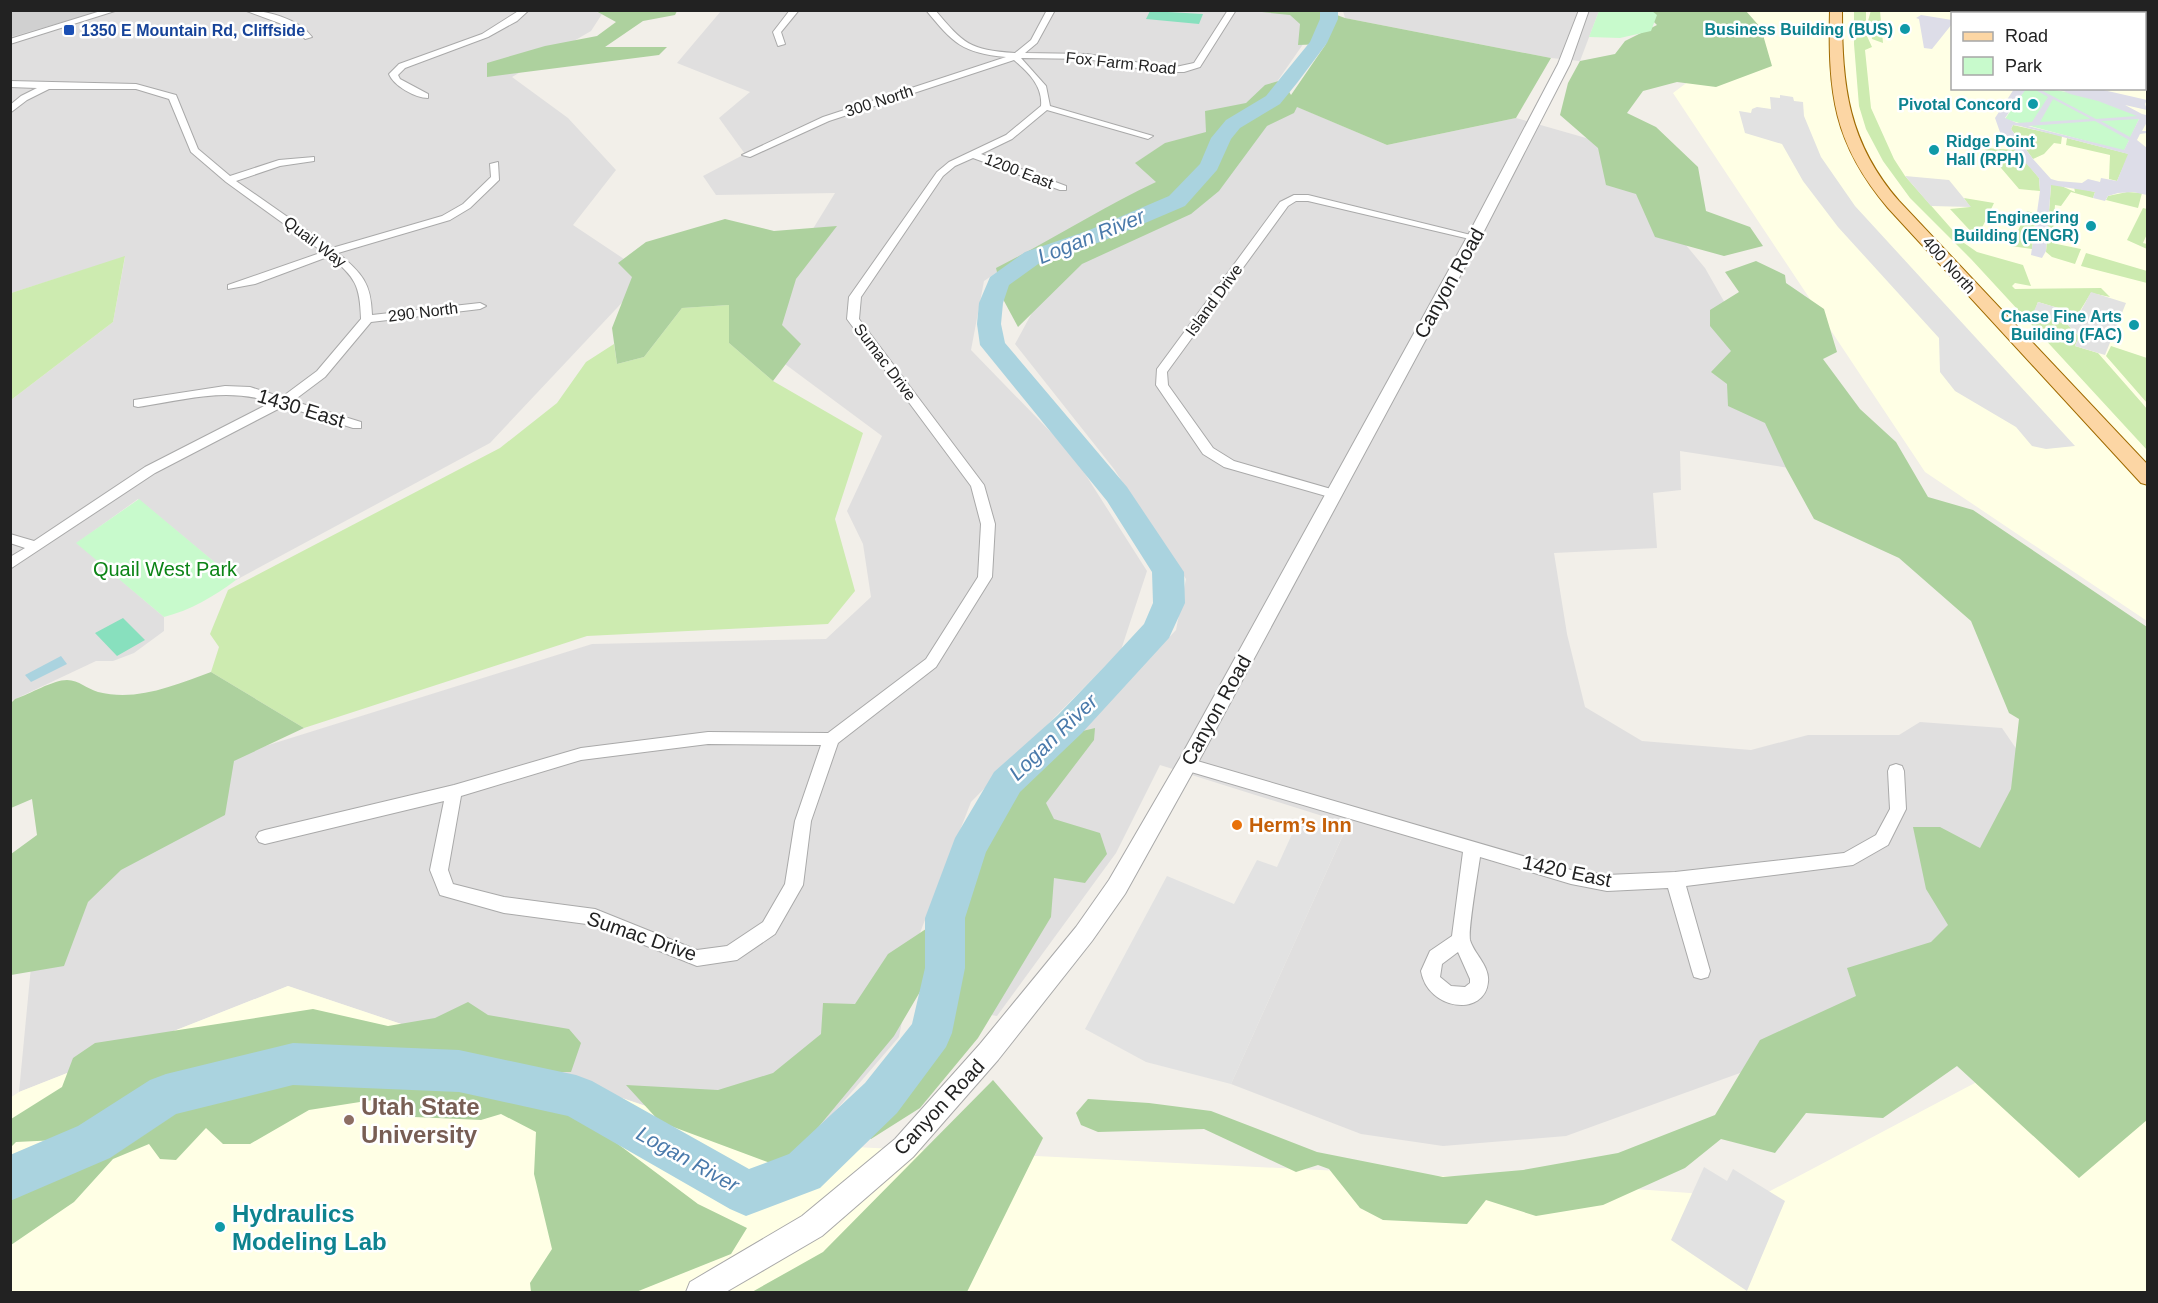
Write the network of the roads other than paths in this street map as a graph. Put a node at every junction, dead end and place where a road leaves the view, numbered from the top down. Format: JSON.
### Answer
{"nodes":[{"id":1,"x":114,"y":10,"type":"edge"},
{"id":2,"x":248,"y":10,"type":"edge"},
{"id":3,"x":525,"y":10,"type":"edge"},
{"id":4,"x":795,"y":10,"type":"edge"},
{"id":5,"x":930,"y":10,"type":"edge"},
{"id":6,"x":1051,"y":10,"type":"edge"},
{"id":7,"x":1232,"y":10,"type":"edge"},
{"id":8,"x":1584,"y":10,"type":"edge"},
{"id":9,"x":1836,"y":10,"type":"edge"},
{"id":10,"x":308,"y":37,"type":"dead end"},
{"id":11,"x":10,"y":42,"type":"edge"},
{"id":12,"x":781,"y":44,"type":"dead end"},
{"id":13,"x":1015,"y":57,"type":"junction"},
{"id":14,"x":10,"y":74,"type":"edge"},
{"id":15,"x":10,"y":84,"type":"edge"},
{"id":16,"x":29,"y":84,"type":"junction"},
{"id":17,"x":45,"y":87,"type":"junction"},
{"id":18,"x":425,"y":96,"type":"dead end"},
{"id":19,"x":1045,"y":107,"type":"junction"},
{"id":20,"x":10,"y":110,"type":"edge"},
{"id":21,"x":1148,"y":136,"type":"dead end"},
{"id":22,"x":747,"y":155,"type":"dead end"},
{"id":23,"x":975,"y":155,"type":"junction"},
{"id":24,"x":311,"y":159,"type":"dead end"},
{"id":25,"x":495,"y":164,"type":"dead end"},
{"id":26,"x":229,"y":180,"type":"junction"},
{"id":27,"x":1063,"y":188,"type":"dead end"},
{"id":28,"x":1474,"y":237,"type":"junction"},
{"id":29,"x":332,"y":253,"type":"junction"},
{"id":30,"x":232,"y":287,"type":"dead end"},
{"id":31,"x":480,"y":306,"type":"dead end"},
{"id":32,"x":367,"y":319,"type":"junction"},
{"id":33,"x":284,"y":401,"type":"junction"},
{"id":34,"x":138,"y":403,"type":"dead end"},
{"id":35,"x":357,"y":425,"type":"dead end"},
{"id":36,"x":2148,"y":478,"type":"edge"},
{"id":37,"x":1333,"y":494,"type":"junction"},
{"id":38,"x":10,"y":538,"type":"edge"},
{"id":39,"x":35,"y":546,"type":"junction"},
{"id":40,"x":10,"y":564,"type":"edge"},
{"id":41,"x":831,"y":739,"type":"junction"},
{"id":42,"x":1187,"y":764,"type":"junction"},
{"id":43,"x":1896,"y":771,"type":"dead end"},
{"id":44,"x":454,"y":792,"type":"junction"},
{"id":45,"x":265,"y":837,"type":"dead end"},
{"id":46,"x":1472,"y":848,"type":"junction"},
{"id":47,"x":1675,"y":880,"type":"junction"},
{"id":48,"x":1461,"y":940,"type":"dead end"},
{"id":49,"x":1701,"y":970,"type":"dead end"},
{"id":50,"x":700,"y":1293,"type":"edge"}],
"edges":[{"from":1,"to":11,"type":"street"},
{"from":2,"to":10,"type":"street"},
{"from":3,"to":18,"type":"street"},
{"from":4,"to":12,"type":"street"},
{"from":5,"to":13,"type":"street"},
{"from":6,"to":13,"type":"street"},
{"from":7,"to":13,"type":"street","name":"Fox Farm Road"},
{"from":8,"to":28,"type":"street","name":"Canyon Road"},
{"from":9,"to":36,"type":"main road","name":"400 North"},
{"from":13,"to":19,"type":"street"},
{"from":13,"to":22,"type":"street","name":"300 North"},
{"from":14,"to":16,"type":"street","name":"Quail Way"},
{"from":15,"to":16,"type":"street","name":"Quail Way"},
{"from":16,"to":17,"type":"street","name":"Quail Way"},
{"from":17,"to":20,"type":"street"},
{"from":17,"to":26,"type":"street","name":"Quail Way"},
{"from":19,"to":21,"type":"street"},
{"from":19,"to":23,"type":"street","name":"Sumac Drive"},
{"from":23,"to":27,"type":"street","name":"1200 East"},
{"from":23,"to":41,"type":"street","name":"Sumac Drive"},
{"from":24,"to":26,"type":"street"},
{"from":25,"to":29,"type":"street"},
{"from":26,"to":29,"type":"street","name":"Quail Way"},
{"from":28,"to":37,"type":"street","name":"Canyon Road"},
{"from":28,"to":37,"type":"street","name":"Island Drive"},
{"from":29,"to":30,"type":"street"},
{"from":29,"to":32,"type":"street","name":"Quail Way"},
{"from":31,"to":32,"type":"street","name":"290 North"},
{"from":32,"to":33,"type":"street"},
{"from":33,"to":34,"type":"street","name":"1430 East"},
{"from":33,"to":35,"type":"street","name":"1430 East"},
{"from":33,"to":39,"type":"street"},
{"from":37,"to":42,"type":"street","name":"Canyon Road"},
{"from":38,"to":39,"type":"street"},
{"from":39,"to":40,"type":"street"},
{"from":41,"to":44,"type":"street"},
{"from":41,"to":44,"type":"street","name":"Sumac Drive"},
{"from":42,"to":46,"type":"street","name":"1420 East"},
{"from":42,"to":50,"type":"street","name":"Canyon Road"},
{"from":43,"to":47,"type":"street","name":"1420 East"},
{"from":44,"to":45,"type":"street"},
{"from":46,"to":47,"type":"street","name":"1420 East"},
{"from":46,"to":48,"type":"street"},
{"from":47,"to":49,"type":"street"}]}
